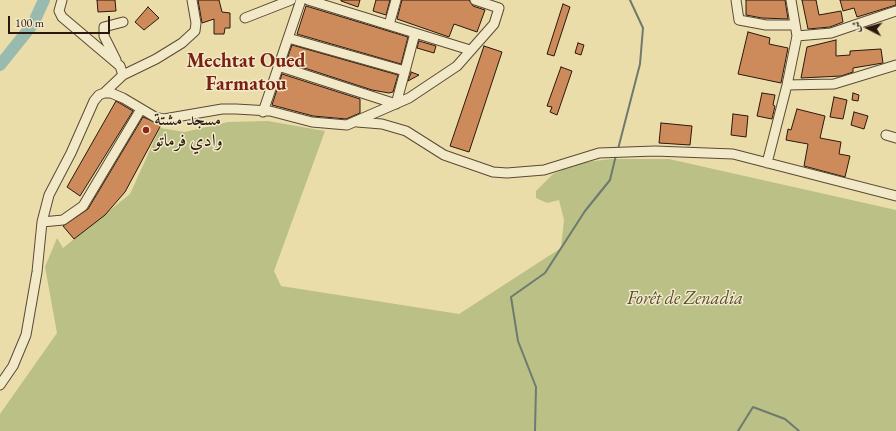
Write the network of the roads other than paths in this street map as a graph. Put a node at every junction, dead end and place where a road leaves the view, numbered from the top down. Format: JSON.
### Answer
{"nodes":[{"id":1,"x":62,"y":0,"type":"edge"},
{"id":2,"x":192,"y":0,"type":"edge"},
{"id":3,"x":290,"y":0,"type":"edge"},
{"id":4,"x":300,"y":0,"type":"edge"},
{"id":5,"x":308,"y":0,"type":"edge"},
{"id":6,"x":396,"y":0,"type":"edge"},
{"id":7,"x":475,"y":0,"type":"edge"},
{"id":8,"x":736,"y":0,"type":"edge"},
{"id":9,"x":791,"y":0,"type":"edge"},
{"id":10,"x":896,"y":11,"type":"edge"},
{"id":11,"x":246,"y":18,"type":"dead end"},
{"id":12,"x":123,"y":22,"type":"dead end"},
{"id":13,"x":389,"y":25,"type":"junction"},
{"id":14,"x":795,"y":25,"type":"junction"},
{"id":15,"x":415,"y":33,"type":"junction"},
{"id":16,"x":797,"y":36,"type":"junction"},
{"id":17,"x":288,"y":38,"type":"junction"},
{"id":18,"x":470,"y":50,"type":"junction"},
{"id":19,"x":118,"y":64,"type":"junction"},
{"id":20,"x":896,"y":65,"type":"edge"},
{"id":21,"x":278,"y":66,"type":"junction"},
{"id":22,"x":405,"y":71,"type":"junction"},
{"id":23,"x":123,"y":75,"type":"junction"},
{"id":24,"x":787,"y":85,"type":"junction"},
{"id":25,"x":104,"y":93,"type":"junction"},
{"id":26,"x":396,"y":104,"type":"junction"},
{"id":27,"x":141,"y":109,"type":"junction"},
{"id":28,"x":262,"y":112,"type":"junction"},
{"id":29,"x":355,"y":122,"type":"junction"},
{"id":30,"x":886,"y":135,"type":"dead end"},
{"id":31,"x":896,"y":138,"type":"edge"},
{"id":32,"x":767,"y":163,"type":"junction"},
{"id":33,"x":896,"y":196,"type":"edge"},
{"id":34,"x":42,"y":222,"type":"junction"},
{"id":35,"x":0,"y":385,"type":"edge"}],
"edges":[{"from":1,"to":19,"type":"street"},
{"from":2,"to":23,"type":"street"},
{"from":3,"to":11,"type":"street"},
{"from":4,"to":17,"type":"street"},
{"from":5,"to":13,"type":"street"},
{"from":6,"to":13,"type":"street"},
{"from":7,"to":18,"type":"street"},
{"from":8,"to":14,"type":"street"},
{"from":9,"to":14,"type":"street"},
{"from":10,"to":16,"type":"street"},
{"from":12,"to":19,"type":"street"},
{"from":13,"to":15,"type":"street"},
{"from":14,"to":16,"type":"street"},
{"from":15,"to":18,"type":"street"},
{"from":15,"to":22,"type":"street"},
{"from":16,"to":24,"type":"street"},
{"from":17,"to":21,"type":"street"},
{"from":17,"to":22,"type":"street"},
{"from":18,"to":26,"type":"street"},
{"from":19,"to":23,"type":"street"},
{"from":20,"to":24,"type":"street"},
{"from":21,"to":26,"type":"street"},
{"from":21,"to":28,"type":"street"},
{"from":22,"to":26,"type":"street"},
{"from":23,"to":25,"type":"street"},
{"from":24,"to":32,"type":"street"},
{"from":25,"to":27,"type":"street"},
{"from":25,"to":34,"type":"street"},
{"from":26,"to":29,"type":"street"},
{"from":27,"to":28,"type":"street"},
{"from":27,"to":34,"type":"street"},
{"from":28,"to":29,"type":"street"},
{"from":29,"to":32,"type":"street"},
{"from":30,"to":31,"type":"street"},
{"from":32,"to":33,"type":"street"},
{"from":34,"to":35,"type":"street"}]}
